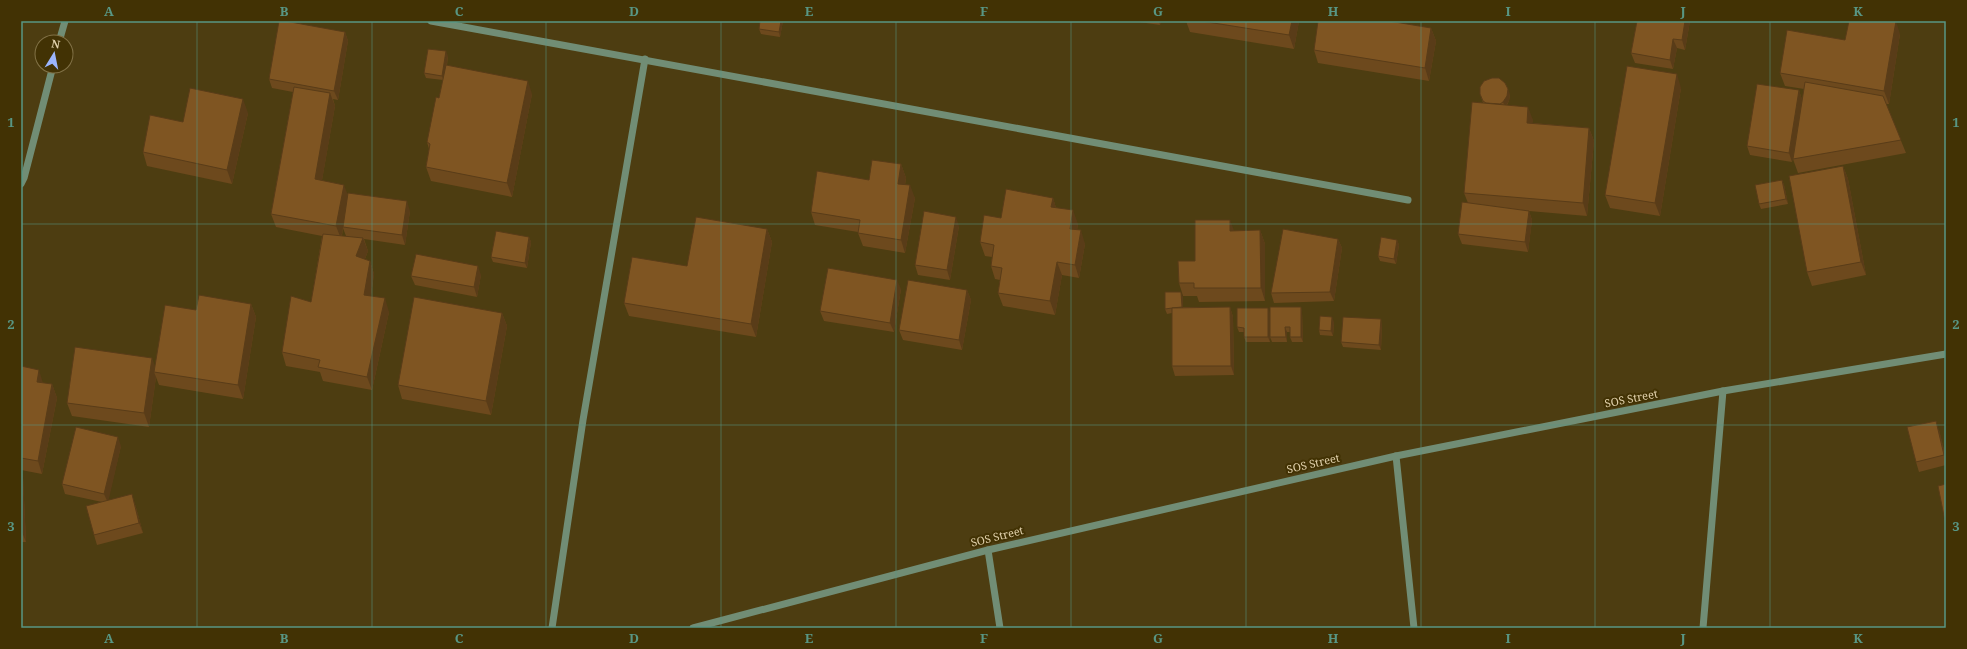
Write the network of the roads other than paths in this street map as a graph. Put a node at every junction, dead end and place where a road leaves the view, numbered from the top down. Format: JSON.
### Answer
{"nodes":[{"id":1,"x":65,"y":21,"type":"edge"},
{"id":2,"x":431,"y":21,"type":"edge"},
{"id":3,"x":62,"y":34,"type":"edge"},
{"id":4,"x":645,"y":59,"type":"junction"},
{"id":5,"x":51,"y":74,"type":"edge"},
{"id":6,"x":21,"y":184,"type":"edge"},
{"id":7,"x":1408,"y":200,"type":"dead end"},
{"id":8,"x":1946,"y":354,"type":"edge"},
{"id":9,"x":1723,"y":391,"type":"junction"},
{"id":10,"x":1396,"y":456,"type":"junction"},
{"id":11,"x":988,"y":550,"type":"junction"},
{"id":12,"x":552,"y":628,"type":"edge"},
{"id":13,"x":693,"y":628,"type":"edge"},
{"id":14,"x":1000,"y":628,"type":"edge"},
{"id":15,"x":1414,"y":628,"type":"edge"},
{"id":16,"x":1703,"y":628,"type":"edge"}],
"edges":[{"from":1,"to":3,"type":"street"},
{"from":2,"to":4,"type":"street"},
{"from":4,"to":7,"type":"street"},
{"from":4,"to":12,"type":"street"},
{"from":5,"to":6,"type":"street"},
{"from":8,"to":9,"type":"street","name":"SOS Street"},
{"from":9,"to":10,"type":"street","name":"SOS Street"},
{"from":9,"to":16,"type":"street"},
{"from":10,"to":11,"type":"street","name":"SOS Street"},
{"from":10,"to":15,"type":"street"},
{"from":11,"to":13,"type":"street","name":"SOS Street"},
{"from":11,"to":14,"type":"street"}]}
